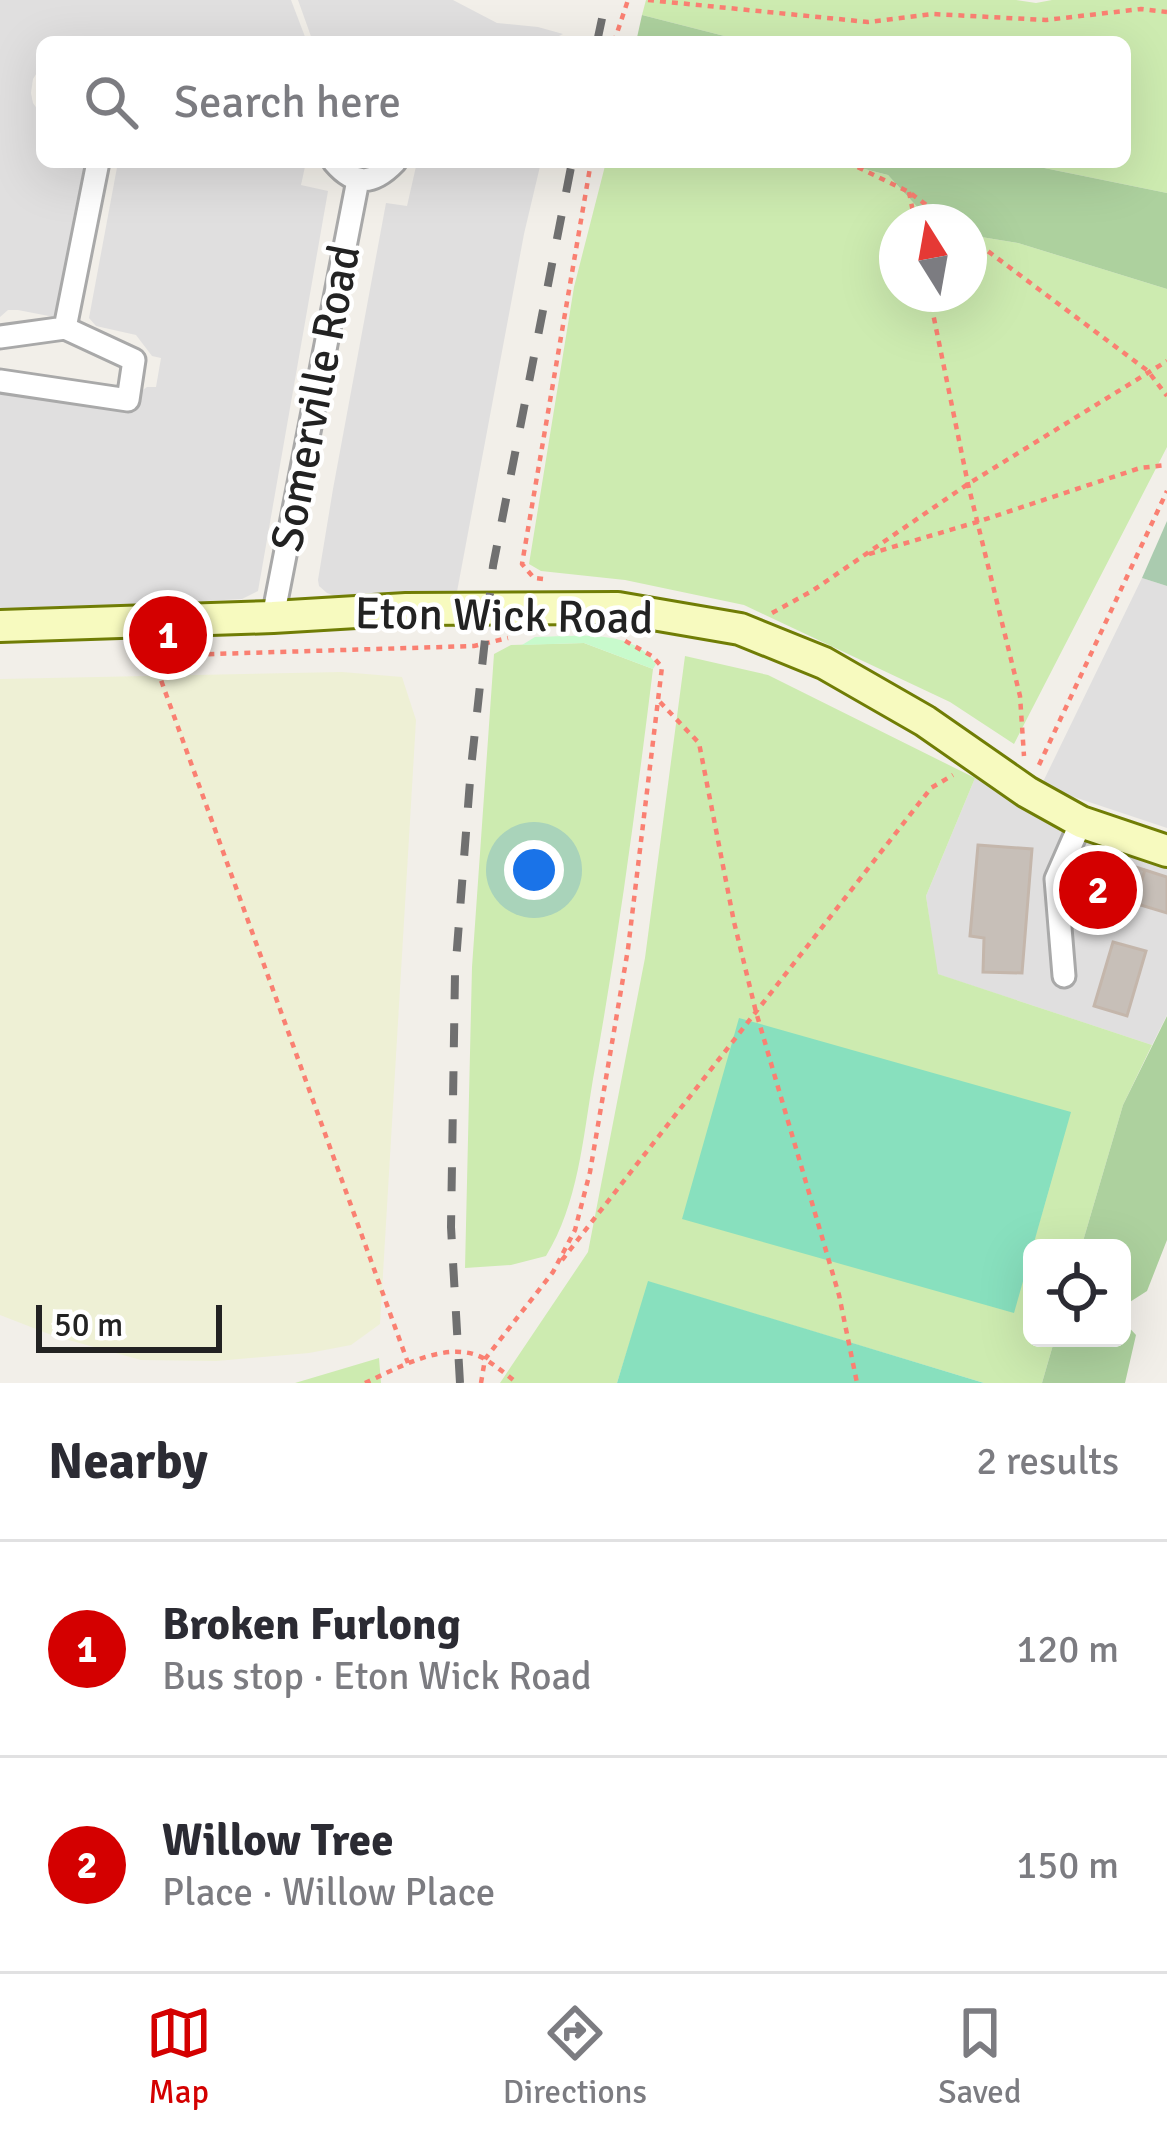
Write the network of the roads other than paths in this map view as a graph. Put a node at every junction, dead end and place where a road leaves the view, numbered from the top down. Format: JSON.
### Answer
{"nodes":[{"id":1,"x":97,"y":168,"type":"edge"},
{"id":2,"x":338,"y":168,"type":"edge"},
{"id":3,"x":389,"y":168,"type":"edge"},
{"id":4,"x":358,"y":180,"type":"junction"},
{"id":5,"x":65,"y":328,"type":"junction"},
{"id":6,"x":0,"y":337,"type":"edge"},
{"id":7,"x":0,"y":381,"type":"edge"},
{"id":8,"x":273,"y":617,"type":"junction"},
{"id":9,"x":0,"y":626,"type":"edge"},
{"id":10,"x":1082,"y":822,"type":"junction"},
{"id":11,"x":1167,"y":851,"type":"edge"},
{"id":12,"x":1064,"y":976,"type":"dead end"}],
"edges":[{"from":1,"to":5,"type":"street"},
{"from":2,"to":4,"type":"street"},
{"from":3,"to":4,"type":"street"},
{"from":4,"to":8,"type":"street","name":"Somerville Road"},
{"from":5,"to":6,"type":"street"},
{"from":5,"to":7,"type":"street"},
{"from":8,"to":9,"type":"main road","name":"Eton Wick Road"},
{"from":8,"to":10,"type":"main road","name":"Eton Wick Road"},
{"from":10,"to":11,"type":"main road","name":"Eton Wick Road"},
{"from":10,"to":12,"type":"street"}]}
